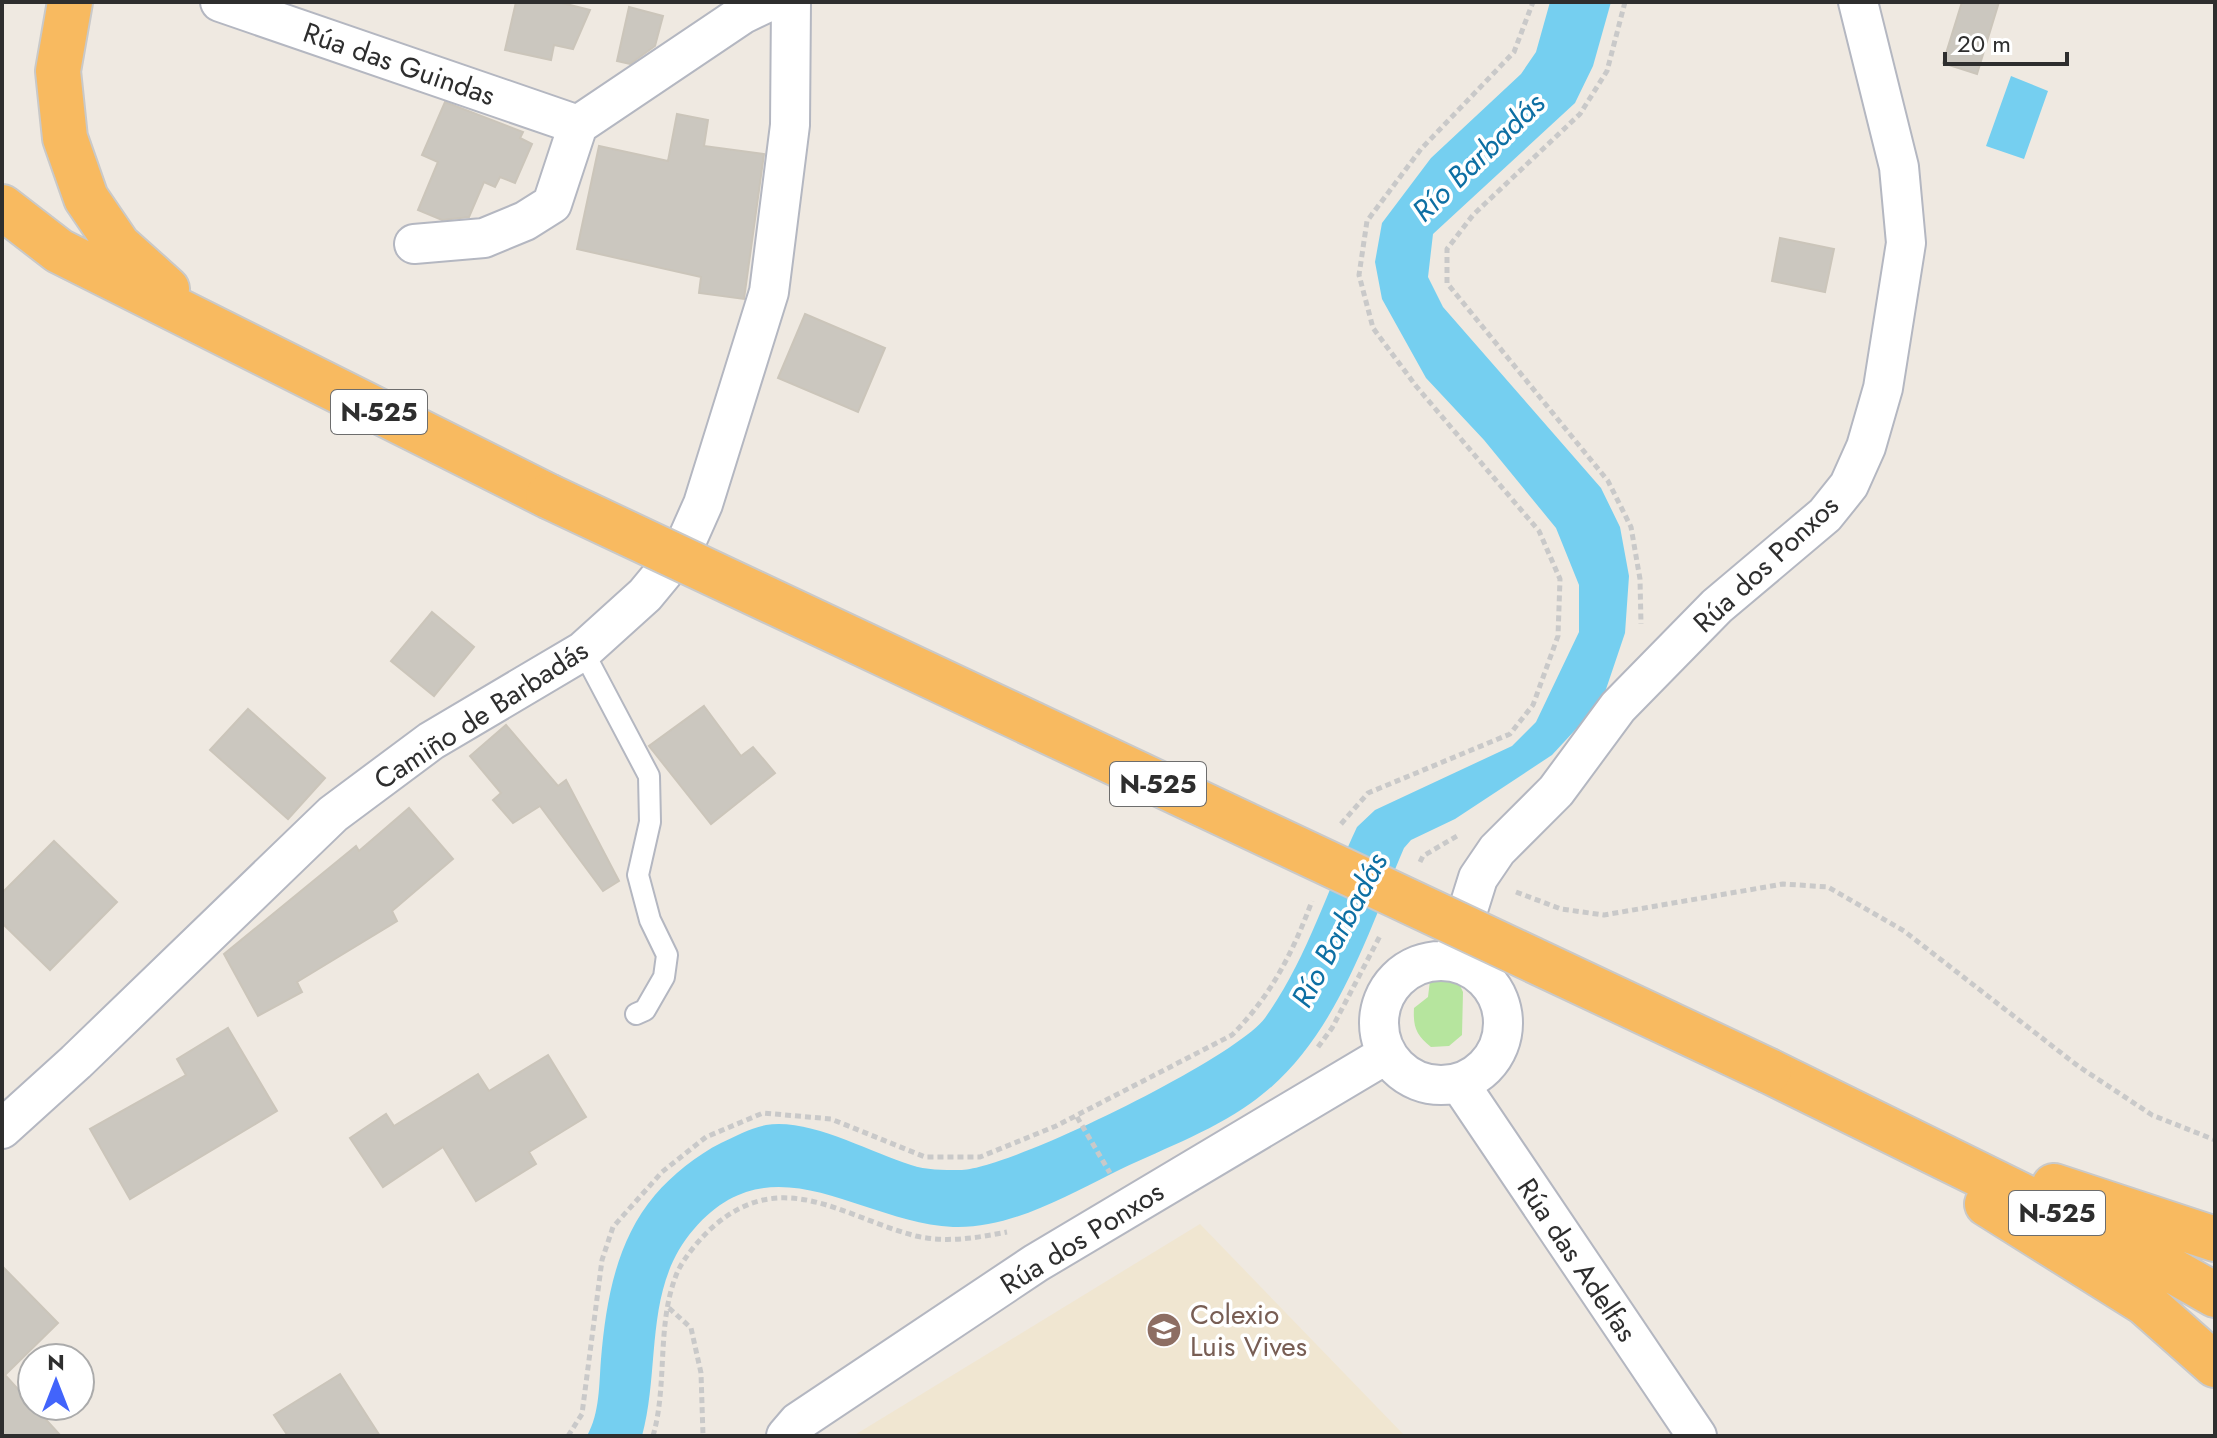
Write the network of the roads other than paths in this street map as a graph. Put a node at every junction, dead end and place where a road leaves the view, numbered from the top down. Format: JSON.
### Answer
{"nodes":[{"id":1,"x":70,"y":2,"type":"edge"},
{"id":2,"x":220,"y":2,"type":"edge"},
{"id":3,"x":768,"y":2,"type":"edge"},
{"id":4,"x":791,"y":2,"type":"edge"},
{"id":5,"x":1858,"y":2,"type":"edge"},
{"id":6,"x":578,"y":125,"type":"junction"},
{"id":7,"x":2,"y":207,"type":"edge"},
{"id":8,"x":414,"y":244,"type":"dead end"},
{"id":9,"x":210,"y":328,"type":"junction"},
{"id":10,"x":583,"y":651,"type":"junction"},
{"id":11,"x":1452,"y":961,"type":"junction"},
{"id":12,"x":636,"y":1014,"type":"dead end"},
{"id":13,"x":1387,"y":1054,"type":"junction"},
{"id":14,"x":1459,"y":1083,"type":"junction"},
{"id":15,"x":2,"y":1129,"type":"edge"},
{"id":16,"x":1897,"y":1134,"type":"junction"},
{"id":17,"x":2215,"y":1239,"type":"edge"},
{"id":18,"x":2215,"y":1295,"type":"edge"},
{"id":19,"x":2215,"y":1365,"type":"edge"},
{"id":20,"x":786,"y":1436,"type":"edge"},
{"id":21,"x":1697,"y":1436,"type":"edge"}],
"edges":[{"from":1,"to":9,"type":"highway"},
{"from":2,"to":6,"type":"street","name":"Rúa das Guindas"},
{"from":3,"to":6,"type":"street"},
{"from":4,"to":10,"type":"street","name":"Camiño de Barbadás"},
{"from":5,"to":11,"type":"street","name":"Rúa dos Ponxos"},
{"from":6,"to":8,"type":"street"},
{"from":7,"to":9,"type":"highway","number":"N-525"},
{"from":9,"to":16,"type":"highway","number":"N-525","bridge":true},
{"from":10,"to":12,"type":"lane"},
{"from":10,"to":15,"type":"street","name":"Camiño de Barbadás"},
{"from":11,"to":13,"type":"street"},
{"from":11,"to":14,"type":"street"},
{"from":13,"to":14,"type":"street"},
{"from":13,"to":20,"type":"street","name":"Rúa dos Ponxos"},
{"from":14,"to":21,"type":"street","name":"Rúa das Adelfas"},
{"from":16,"to":17,"type":"highway"},
{"from":16,"to":18,"type":"highway","number":"N-525"},
{"from":16,"to":19,"type":"highway"}]}
